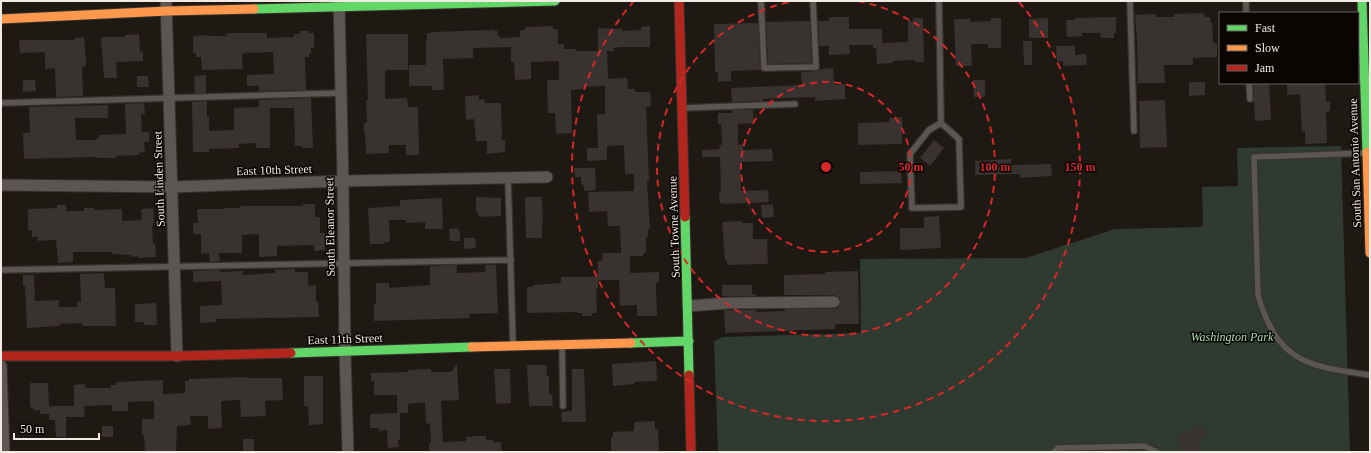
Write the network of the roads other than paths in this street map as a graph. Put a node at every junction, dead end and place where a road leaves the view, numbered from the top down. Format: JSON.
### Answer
{"nodes":[{"id":1,"x":555,"y":1,"type":"edge"},
{"id":2,"x":679,"y":1,"type":"edge"},
{"id":3,"x":761,"y":1,"type":"edge"},
{"id":4,"x":813,"y":1,"type":"edge"},
{"id":5,"x":939,"y":1,"type":"edge"},
{"id":6,"x":1130,"y":1,"type":"edge"},
{"id":7,"x":1246,"y":1,"type":"edge"},
{"id":8,"x":1362,"y":1,"type":"edge"},
{"id":9,"x":505,"y":2,"type":"edge"},
{"id":10,"x":339,"y":4,"type":"edge"},
{"id":11,"x":167,"y":6,"type":"edge"},
{"id":12,"x":1246,"y":12,"type":"edge"},
{"id":13,"x":1,"y":19,"type":"edge"},
{"id":14,"x":1367,"y":47,"type":"edge"},
{"id":15,"x":1249,"y":84,"type":"edge"},
{"id":16,"x":341,"y":93,"type":"junction"},
{"id":17,"x":170,"y":97,"type":"junction"},
{"id":18,"x":1250,"y":100,"type":"dead end"},
{"id":19,"x":1,"y":103,"type":"edge"},
{"id":20,"x":795,"y":104,"type":"dead end"},
{"id":21,"x":682,"y":108,"type":"junction"},
{"id":22,"x":941,"y":123,"type":"junction"},
{"id":23,"x":1134,"y":131,"type":"dead end"},
{"id":24,"x":1368,"y":159,"type":"edge"},
{"id":25,"x":547,"y":177,"type":"dead end"},
{"id":26,"x":508,"y":178,"type":"junction"},
{"id":27,"x":343,"y":181,"type":"junction"},
{"id":28,"x":1,"y":185,"type":"edge"},
{"id":29,"x":172,"y":187,"type":"junction"},
{"id":30,"x":1370,"y":253,"type":"edge"},
{"id":31,"x":511,"y":260,"type":"junction"},
{"id":32,"x":344,"y":264,"type":"junction"},
{"id":33,"x":175,"y":267,"type":"junction"},
{"id":34,"x":1,"y":270,"type":"edge"},
{"id":35,"x":834,"y":302,"type":"dead end"},
{"id":36,"x":688,"y":306,"type":"junction"},
{"id":37,"x":689,"y":341,"type":"junction"},
{"id":38,"x":562,"y":345,"type":"junction"},
{"id":39,"x":513,"y":346,"type":"junction"},
{"id":40,"x":345,"y":351,"type":"junction"},
{"id":41,"x":1,"y":356,"type":"edge"},
{"id":42,"x":177,"y":356,"type":"junction"},
{"id":43,"x":1,"y":366,"type":"edge"},
{"id":44,"x":1370,"y":375,"type":"edge"},
{"id":45,"x":563,"y":406,"type":"dead end"},
{"id":46,"x":4,"y":452,"type":"edge"},
{"id":47,"x":348,"y":452,"type":"edge"},
{"id":48,"x":691,"y":452,"type":"edge"},
{"id":49,"x":1054,"y":452,"type":"edge"},
{"id":50,"x":1157,"y":452,"type":"edge"}],
"edges":[{"from":1,"to":9,"type":"street"},
{"from":2,"to":21,"type":"street","name":"South Towne Avenue"},
{"from":3,"to":4,"type":"lane"},
{"from":5,"to":22,"type":"lane"},
{"from":6,"to":23,"type":"lane"},
{"from":7,"to":12,"type":"lane"},
{"from":8,"to":14,"type":"street","name":"South San Antonio Avenue"},
{"from":9,"to":10,"type":"street"},
{"from":10,"to":11,"type":"street"},
{"from":10,"to":16,"type":"street","name":"South Eleanor Street"},
{"from":11,"to":13,"type":"street"},
{"from":11,"to":17,"type":"street","name":"South Linden Street"},
{"from":14,"to":24,"type":"street","name":"South San Antonio Avenue"},
{"from":15,"to":18,"type":"lane"},
{"from":16,"to":17,"type":"lane"},
{"from":16,"to":27,"type":"street","name":"South Eleanor Street"},
{"from":17,"to":19,"type":"lane"},
{"from":17,"to":29,"type":"street","name":"South Linden Street"},
{"from":20,"to":21,"type":"lane"},
{"from":21,"to":36,"type":"street","name":"South Towne Avenue"},
{"from":22,"to":22,"type":"lane"},
{"from":24,"to":30,"type":"street","name":"South San Antonio Avenue"},
{"from":24,"to":44,"type":"lane"},
{"from":25,"to":26,"type":"street","name":"East 10th Street"},
{"from":26,"to":27,"type":"street","name":"East 10th Street"},
{"from":26,"to":31,"type":"lane"},
{"from":27,"to":29,"type":"street","name":"East 10th Street"},
{"from":27,"to":32,"type":"street","name":"South Eleanor Street"},
{"from":28,"to":29,"type":"street","name":"East 10th Street"},
{"from":29,"to":33,"type":"street","name":"South Linden Street"},
{"from":31,"to":32,"type":"lane"},
{"from":31,"to":39,"type":"lane"},
{"from":32,"to":33,"type":"lane"},
{"from":32,"to":40,"type":"street","name":"South Eleanor Street"},
{"from":33,"to":34,"type":"lane"},
{"from":33,"to":42,"type":"street","name":"South Linden Street"},
{"from":35,"to":36,"type":"street"},
{"from":36,"to":37,"type":"street","name":"South Towne Avenue"},
{"from":37,"to":38,"type":"street","name":"East 11th Street"},
{"from":37,"to":48,"type":"street","name":"South Towne Avenue"},
{"from":38,"to":39,"type":"street","name":"East 11th Street"},
{"from":38,"to":45,"type":"lane"},
{"from":39,"to":40,"type":"street","name":"East 11th Street"},
{"from":40,"to":42,"type":"street","name":"East 11th Street"},
{"from":40,"to":47,"type":"street","name":"South Eleanor Street"},
{"from":41,"to":42,"type":"street","name":"East 11th Street"},
{"from":43,"to":46,"type":"street"},
{"from":49,"to":50,"type":"lane"}]}
